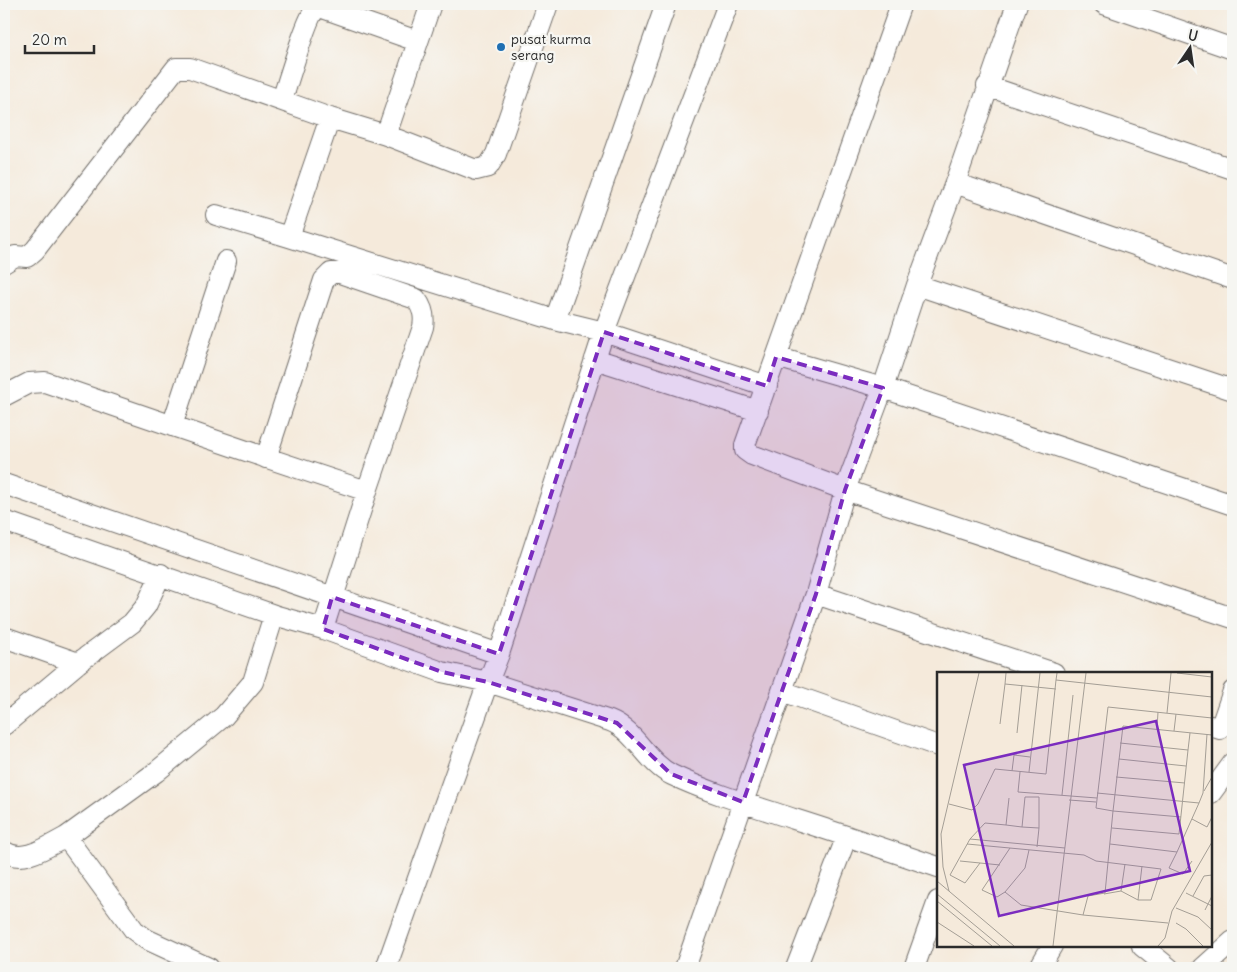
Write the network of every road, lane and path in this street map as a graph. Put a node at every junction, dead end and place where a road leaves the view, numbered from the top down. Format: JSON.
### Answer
{"nodes":[{"id":1,"x":431,"y":4,"type":"edge"},
{"id":2,"x":548,"y":4,"type":"edge"},
{"id":3,"x":666,"y":4,"type":"edge"},
{"id":4,"x":728,"y":4,"type":"edge"},
{"id":5,"x":901,"y":4,"type":"edge"},
{"id":6,"x":1017,"y":4,"type":"edge"},
{"id":7,"x":1104,"y":4,"type":"edge"},
{"id":8,"x":417,"y":41,"type":"junction"},
{"id":9,"x":1233,"y":48,"type":"edge"},
{"id":10,"x":987,"y":86,"type":"junction"},
{"id":11,"x":282,"y":100,"type":"junction"},
{"id":12,"x":330,"y":118,"type":"junction"},
{"id":13,"x":386,"y":135,"type":"junction"},
{"id":14,"x":1233,"y":169,"type":"edge"},
{"id":15,"x":955,"y":183,"type":"junction"},
{"id":16,"x":216,"y":215,"type":"dead end"},
{"id":17,"x":289,"y":237,"type":"junction"},
{"id":18,"x":226,"y":261,"type":"dead end"},
{"id":19,"x":4,"y":263,"type":"edge"},
{"id":20,"x":1233,"y":279,"type":"edge"},
{"id":21,"x":917,"y":285,"type":"junction"},
{"id":22,"x":555,"y":320,"type":"junction"},
{"id":23,"x":604,"y":332,"type":"junction"},
{"id":24,"x":776,"y":357,"type":"junction"},
{"id":25,"x":595,"y":359,"type":"junction"},
{"id":26,"x":767,"y":386,"type":"junction"},
{"id":27,"x":883,"y":388,"type":"junction"},
{"id":28,"x":1233,"y":390,"type":"edge"},
{"id":29,"x":4,"y":396,"type":"edge"},
{"id":30,"x":758,"y":411,"type":"junction"},
{"id":31,"x":172,"y":426,"type":"junction"},
{"id":32,"x":266,"y":458,"type":"junction"},
{"id":33,"x":4,"y":484,"type":"edge"},
{"id":34,"x":845,"y":490,"type":"junction"},
{"id":35,"x":367,"y":491,"type":"junction"},
{"id":36,"x":1233,"y":505,"type":"edge"},
{"id":37,"x":4,"y":521,"type":"edge"},
{"id":38,"x":161,"y":574,"type":"junction"},
{"id":39,"x":816,"y":594,"type":"junction"},
{"id":40,"x":332,"y":597,"type":"junction"},
{"id":41,"x":274,"y":615,"type":"junction"},
{"id":42,"x":1233,"y":618,"type":"edge"},
{"id":43,"x":323,"y":629,"type":"junction"},
{"id":44,"x":4,"y":637,"type":"edge"},
{"id":45,"x":499,"y":654,"type":"junction"},
{"id":46,"x":78,"y":664,"type":"junction"},
{"id":47,"x":1051,"y":672,"type":"edge"},
{"id":48,"x":488,"y":682,"type":"junction"},
{"id":49,"x":782,"y":691,"type":"junction"},
{"id":50,"x":1233,"y":691,"type":"edge"},
{"id":51,"x":4,"y":725,"type":"edge"},
{"id":52,"x":1221,"y":729,"type":"edge"},
{"id":53,"x":937,"y":746,"type":"edge"},
{"id":54,"x":1233,"y":763,"type":"edge"},
{"id":55,"x":1212,"y":792,"type":"edge"},
{"id":56,"x":743,"y":802,"type":"junction"},
{"id":57,"x":847,"y":836,"type":"junction"},
{"id":58,"x":66,"y":837,"type":"junction"},
{"id":59,"x":4,"y":851,"type":"edge"},
{"id":60,"x":937,"y":867,"type":"edge"},
{"id":61,"x":937,"y":904,"type":"edge"},
{"id":62,"x":1233,"y":941,"type":"edge"},
{"id":63,"x":1051,"y":947,"type":"edge"},
{"id":64,"x":1143,"y":947,"type":"edge"},
{"id":65,"x":209,"y":968,"type":"edge"},
{"id":66,"x":386,"y":968,"type":"edge"},
{"id":67,"x":685,"y":968,"type":"edge"},
{"id":68,"x":796,"y":968,"type":"edge"},
{"id":69,"x":914,"y":968,"type":"edge"},
{"id":70,"x":1039,"y":968,"type":"edge"},
{"id":71,"x":1169,"y":968,"type":"edge"},
{"id":72,"x":1203,"y":968,"type":"edge"}],
"edges":[{"from":1,"to":8,"type":"street"},
{"from":2,"to":13,"type":"street"},
{"from":3,"to":22,"type":"street"},
{"from":4,"to":23,"type":"street"},
{"from":5,"to":24,"type":"street"},
{"from":6,"to":10,"type":"street"},
{"from":7,"to":9,"type":"street"},
{"from":8,"to":11,"type":"street"},
{"from":8,"to":13,"type":"street"},
{"from":10,"to":14,"type":"street"},
{"from":10,"to":15,"type":"street"},
{"from":11,"to":12,"type":"street"},
{"from":11,"to":19,"type":"street"},
{"from":12,"to":13,"type":"street"},
{"from":12,"to":17,"type":"street"},
{"from":15,"to":20,"type":"street"},
{"from":15,"to":21,"type":"street"},
{"from":16,"to":17,"type":"street"},
{"from":17,"to":22,"type":"street"},
{"from":18,"to":31,"type":"street"},
{"from":21,"to":27,"type":"street"},
{"from":21,"to":28,"type":"street"},
{"from":22,"to":23,"type":"street"},
{"from":23,"to":25,"type":"street"},
{"from":23,"to":26,"type":"street"},
{"from":24,"to":26,"type":"street"},
{"from":24,"to":27,"type":"street"},
{"from":25,"to":30,"type":"street"},
{"from":25,"to":45,"type":"street"},
{"from":26,"to":30,"type":"street"},
{"from":27,"to":34,"type":"street"},
{"from":27,"to":36,"type":"street"},
{"from":29,"to":31,"type":"street"},
{"from":30,"to":34,"type":"street"},
{"from":31,"to":32,"type":"street"},
{"from":32,"to":35,"type":"street"},
{"from":32,"to":35,"type":"street"},
{"from":33,"to":40,"type":"street"},
{"from":34,"to":39,"type":"street"},
{"from":34,"to":42,"type":"street"},
{"from":35,"to":40,"type":"street"},
{"from":37,"to":38,"type":"street"},
{"from":38,"to":41,"type":"street"},
{"from":38,"to":46,"type":"street"},
{"from":39,"to":47,"type":"street"},
{"from":39,"to":49,"type":"street"},
{"from":40,"to":43,"type":"street"},
{"from":40,"to":45,"type":"street"},
{"from":41,"to":43,"type":"street"},
{"from":41,"to":58,"type":"street"},
{"from":43,"to":48,"type":"street"},
{"from":44,"to":46,"type":"street"},
{"from":45,"to":48,"type":"street"},
{"from":46,"to":51,"type":"street"},
{"from":48,"to":56,"type":"street"},
{"from":48,"to":66,"type":"street"},
{"from":49,"to":53,"type":"street"},
{"from":49,"to":56,"type":"street"},
{"from":50,"to":52,"type":"street"},
{"from":54,"to":55,"type":"street"},
{"from":56,"to":57,"type":"street"},
{"from":56,"to":67,"type":"street"},
{"from":57,"to":60,"type":"street"},
{"from":57,"to":68,"type":"street"},
{"from":58,"to":59,"type":"street"},
{"from":58,"to":65,"type":"street"},
{"from":61,"to":69,"type":"street"},
{"from":62,"to":72,"type":"street"},
{"from":63,"to":70,"type":"street"},
{"from":64,"to":71,"type":"street"}]}
